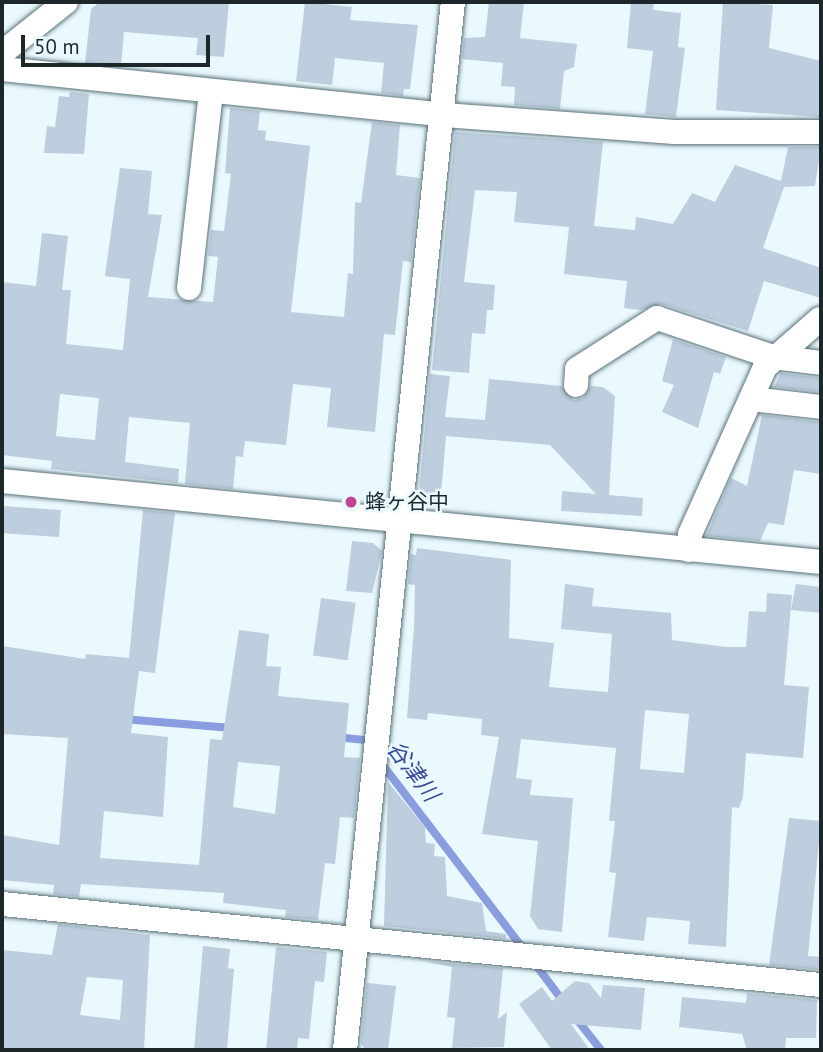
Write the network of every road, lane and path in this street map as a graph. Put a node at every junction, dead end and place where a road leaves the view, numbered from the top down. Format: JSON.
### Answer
{"nodes":[{"id":1,"x":66,"y":2,"type":"edge"},
{"id":2,"x":453,"y":2,"type":"edge"},
{"id":3,"x":2,"y":53,"type":"edge"},
{"id":4,"x":2,"y":69,"type":"edge"},
{"id":5,"x":211,"y":91,"type":"junction"},
{"id":6,"x":444,"y":115,"type":"junction"},
{"id":7,"x":821,"y":132,"type":"edge"},
{"id":8,"x":190,"y":288,"type":"dead end"},
{"id":9,"x":820,"y":319,"type":"edge"},
{"id":10,"x":774,"y":357,"type":"junction"},
{"id":11,"x":821,"y":362,"type":"edge"},
{"id":12,"x":576,"y":385,"type":"dead end"},
{"id":13,"x":751,"y":399,"type":"junction"},
{"id":14,"x":821,"y":407,"type":"edge"},
{"id":15,"x":2,"y":481,"type":"edge"},
{"id":16,"x":401,"y":522,"type":"junction"},
{"id":17,"x":690,"y":550,"type":"junction"},
{"id":18,"x":821,"y":562,"type":"edge"},
{"id":19,"x":2,"y":904,"type":"edge"},
{"id":20,"x":356,"y":938,"type":"junction"},
{"id":21,"x":821,"y":985,"type":"edge"},
{"id":22,"x":345,"y":1050,"type":"edge"}],
"edges":[{"from":1,"to":3,"type":"street"},
{"from":2,"to":6,"type":"street"},
{"from":4,"to":5,"type":"street"},
{"from":5,"to":6,"type":"street"},
{"from":5,"to":8,"type":"street"},
{"from":6,"to":7,"type":"street"},
{"from":6,"to":16,"type":"street"},
{"from":9,"to":10,"type":"street"},
{"from":10,"to":11,"type":"street"},
{"from":10,"to":12,"type":"street"},
{"from":10,"to":13,"type":"street"},
{"from":13,"to":14,"type":"street"},
{"from":13,"to":17,"type":"street"},
{"from":15,"to":16,"type":"street"},
{"from":16,"to":17,"type":"street"},
{"from":16,"to":20,"type":"street"},
{"from":17,"to":18,"type":"street"},
{"from":19,"to":20,"type":"street"},
{"from":20,"to":21,"type":"street"},
{"from":20,"to":22,"type":"street"}]}
